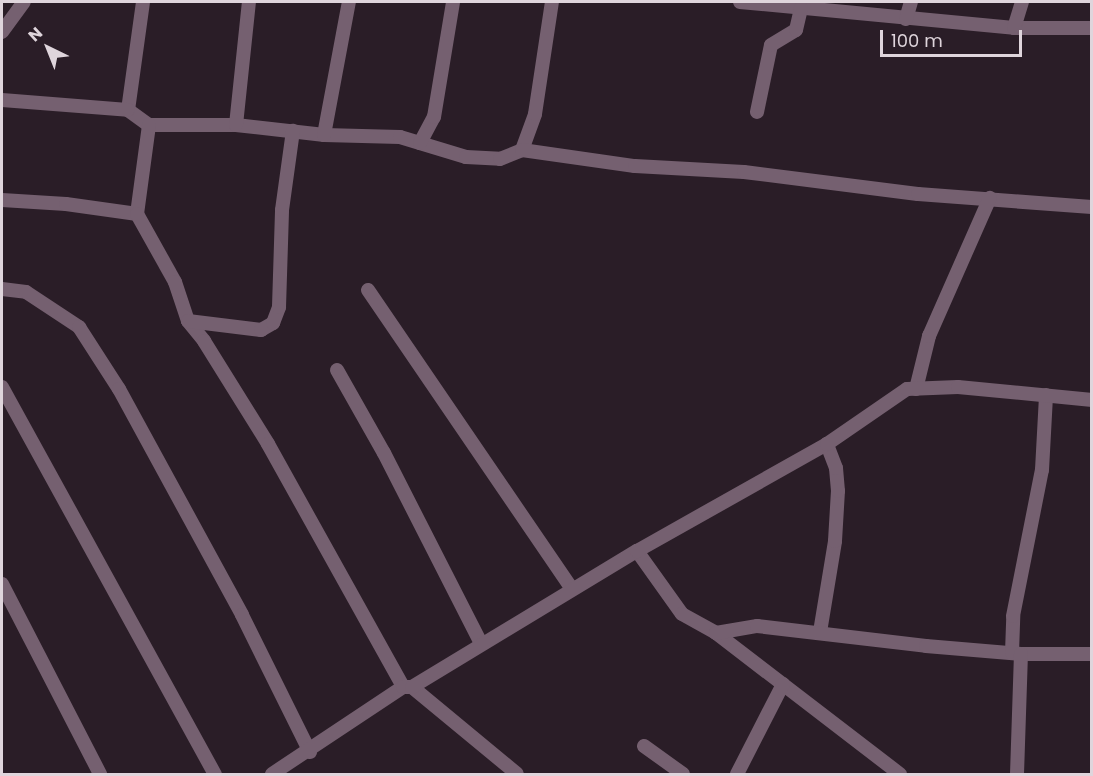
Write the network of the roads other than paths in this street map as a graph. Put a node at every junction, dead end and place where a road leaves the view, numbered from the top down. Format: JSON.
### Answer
{"nodes":[{"id":1,"x":24,"y":2,"type":"edge"},
{"id":2,"x":143,"y":2,"type":"edge"},
{"id":3,"x":249,"y":2,"type":"edge"},
{"id":4,"x":349,"y":2,"type":"edge"},
{"id":5,"x":453,"y":2,"type":"edge"},
{"id":6,"x":552,"y":2,"type":"edge"},
{"id":7,"x":740,"y":2,"type":"edge"},
{"id":8,"x":910,"y":2,"type":"edge"},
{"id":9,"x":1022,"y":2,"type":"edge"},
{"id":10,"x":806,"y":6,"type":"edge"},
{"id":11,"x":906,"y":19,"type":"junction"},
{"id":12,"x":1014,"y":28,"type":"junction"},
{"id":13,"x":1092,"y":28,"type":"edge"},
{"id":14,"x":2,"y":32,"type":"edge"},
{"id":15,"x":2,"y":100,"type":"edge"},
{"id":16,"x":128,"y":110,"type":"junction"},
{"id":17,"x":757,"y":112,"type":"dead end"},
{"id":18,"x":149,"y":125,"type":"junction"},
{"id":19,"x":236,"y":125,"type":"junction"},
{"id":20,"x":293,"y":131,"type":"junction"},
{"id":21,"x":324,"y":135,"type":"junction"},
{"id":22,"x":420,"y":143,"type":"junction"},
{"id":23,"x":522,"y":150,"type":"junction"},
{"id":24,"x":990,"y":198,"type":"junction"},
{"id":25,"x":2,"y":200,"type":"edge"},
{"id":26,"x":1092,"y":207,"type":"edge"},
{"id":27,"x":137,"y":214,"type":"junction"},
{"id":28,"x":2,"y":289,"type":"edge"},
{"id":29,"x":368,"y":290,"type":"dead end"},
{"id":30,"x":188,"y":321,"type":"junction"},
{"id":31,"x":337,"y":370,"type":"dead end"},
{"id":32,"x":2,"y":387,"type":"edge"},
{"id":33,"x":916,"y":389,"type":"junction"},
{"id":34,"x":1046,"y":394,"type":"junction"},
{"id":35,"x":1092,"y":400,"type":"edge"},
{"id":36,"x":827,"y":444,"type":"junction"},
{"id":37,"x":637,"y":551,"type":"junction"},
{"id":38,"x":2,"y":584,"type":"edge"},
{"id":39,"x":572,"y":589,"type":"junction"},
{"id":40,"x":820,"y":632,"type":"junction"},
{"id":41,"x":716,"y":633,"type":"junction"},
{"id":42,"x":481,"y":643,"type":"junction"},
{"id":43,"x":1016,"y":653,"type":"junction"},
{"id":44,"x":1092,"y":654,"type":"edge"},
{"id":45,"x":783,"y":684,"type":"junction"},
{"id":46,"x":407,"y":687,"type":"junction"},
{"id":47,"x":644,"y":746,"type":"dead end"},
{"id":48,"x":310,"y":752,"type":"junction"},
{"id":49,"x":100,"y":774,"type":"edge"},
{"id":50,"x":215,"y":774,"type":"edge"},
{"id":51,"x":272,"y":774,"type":"edge"},
{"id":52,"x":517,"y":774,"type":"edge"},
{"id":53,"x":683,"y":774,"type":"edge"},
{"id":54,"x":736,"y":774,"type":"edge"},
{"id":55,"x":900,"y":774,"type":"edge"},
{"id":56,"x":1017,"y":774,"type":"edge"}],
"edges":[{"from":1,"to":14,"type":"street"},
{"from":2,"to":16,"type":"street"},
{"from":3,"to":19,"type":"street"},
{"from":4,"to":21,"type":"street"},
{"from":5,"to":22,"type":"street"},
{"from":6,"to":23,"type":"street"},
{"from":7,"to":10,"type":"street"},
{"from":8,"to":11,"type":"street"},
{"from":9,"to":12,"type":"street"},
{"from":10,"to":11,"type":"street"},
{"from":10,"to":17,"type":"street"},
{"from":11,"to":12,"type":"street"},
{"from":12,"to":13,"type":"street"},
{"from":15,"to":16,"type":"street"},
{"from":16,"to":18,"type":"street"},
{"from":18,"to":19,"type":"street"},
{"from":18,"to":27,"type":"street"},
{"from":19,"to":20,"type":"street"},
{"from":20,"to":21,"type":"street"},
{"from":20,"to":30,"type":"street"},
{"from":21,"to":22,"type":"street"},
{"from":22,"to":23,"type":"street"},
{"from":23,"to":24,"type":"street"},
{"from":24,"to":26,"type":"street"},
{"from":24,"to":33,"type":"street"},
{"from":25,"to":27,"type":"street"},
{"from":27,"to":30,"type":"street"},
{"from":28,"to":48,"type":"street"},
{"from":29,"to":39,"type":"street"},
{"from":30,"to":46,"type":"street"},
{"from":31,"to":42,"type":"street"},
{"from":32,"to":50,"type":"street"},
{"from":33,"to":34,"type":"street"},
{"from":33,"to":36,"type":"street"},
{"from":34,"to":35,"type":"street"},
{"from":34,"to":43,"type":"street"},
{"from":36,"to":37,"type":"street"},
{"from":36,"to":40,"type":"street"},
{"from":37,"to":39,"type":"street"},
{"from":37,"to":41,"type":"street"},
{"from":38,"to":49,"type":"street"},
{"from":39,"to":42,"type":"street"},
{"from":40,"to":41,"type":"street"},
{"from":40,"to":43,"type":"street"},
{"from":41,"to":45,"type":"street"},
{"from":42,"to":46,"type":"street"},
{"from":43,"to":44,"type":"street"},
{"from":43,"to":56,"type":"street"},
{"from":45,"to":54,"type":"street"},
{"from":45,"to":55,"type":"street"},
{"from":46,"to":48,"type":"street"},
{"from":46,"to":52,"type":"street"},
{"from":47,"to":53,"type":"street"},
{"from":48,"to":51,"type":"street"}]}
